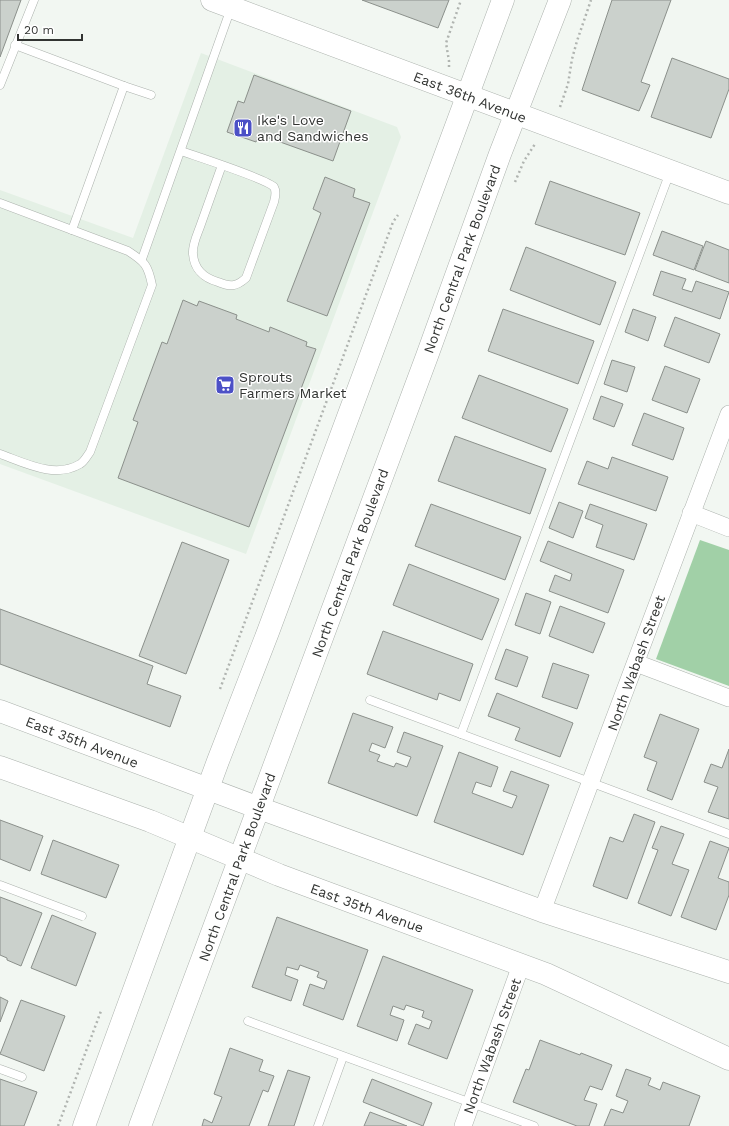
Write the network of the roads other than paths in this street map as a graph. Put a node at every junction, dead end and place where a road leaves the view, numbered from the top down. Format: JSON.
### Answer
{"nodes":[{"id":1,"x":34,"y":0,"type":"edge"},
{"id":2,"x":212,"y":0,"type":"edge"},
{"id":3,"x":504,"y":0,"type":"edge"},
{"id":4,"x":560,"y":0,"type":"edge"},
{"id":5,"x":232,"y":8,"type":"junction"},
{"id":6,"x":15,"y":45,"type":"junction"},
{"id":7,"x":0,"y":85,"type":"edge"},
{"id":8,"x":124,"y":86,"type":"junction"},
{"id":9,"x":151,"y":95,"type":"dead end"},
{"id":10,"x":468,"y":96,"type":"junction"},
{"id":11,"x":516,"y":114,"type":"junction"},
{"id":12,"x":181,"y":151,"type":"junction"},
{"id":13,"x":222,"y":165,"type":"junction"},
{"id":14,"x":670,"y":171,"type":"junction"},
{"id":15,"x":729,"y":193,"type":"edge"},
{"id":16,"x":0,"y":203,"type":"edge"},
{"id":17,"x":72,"y":230,"type":"junction"},
{"id":18,"x":142,"y":260,"type":"junction"},
{"id":19,"x":729,"y":414,"type":"edge"},
{"id":20,"x":0,"y":454,"type":"edge"},
{"id":21,"x":691,"y":514,"type":"junction"},
{"id":22,"x":729,"y":528,"type":"edge"},
{"id":23,"x":636,"y":663,"type":"junction"},
{"id":24,"x":729,"y":698,"type":"edge"},
{"id":25,"x":370,"y":700,"type":"dead end"},
{"id":26,"x":0,"y":711,"type":"edge"},
{"id":27,"x":462,"y":734,"type":"junction"},
{"id":28,"x":0,"y":767,"type":"edge"},
{"id":29,"x":591,"y":783,"type":"junction"},
{"id":30,"x":208,"y":789,"type":"junction"},
{"id":31,"x":259,"y":808,"type":"junction"},
{"id":32,"x":729,"y":834,"type":"edge"},
{"id":33,"x":190,"y":838,"type":"junction"},
{"id":34,"x":240,"y":859,"type":"junction"},
{"id":35,"x":0,"y":885,"type":"edge"},
{"id":36,"x":542,"y":912,"type":"junction"},
{"id":37,"x":82,"y":916,"type":"dead end"},
{"id":38,"x":522,"y":965,"type":"junction"},
{"id":39,"x":729,"y":972,"type":"edge"},
{"id":40,"x":248,"y":1021,"type":"dead end"},
{"id":41,"x":343,"y":1057,"type":"junction"},
{"id":42,"x":729,"y":1059,"type":"edge"},
{"id":43,"x":0,"y":1069,"type":"edge"},
{"id":44,"x":22,"y":1077,"type":"dead end"},
{"id":45,"x":471,"y":1104,"type":"junction"},
{"id":46,"x":84,"y":1126,"type":"edge"},
{"id":47,"x":140,"y":1126,"type":"edge"},
{"id":48,"x":318,"y":1126,"type":"edge"},
{"id":49,"x":463,"y":1126,"type":"edge"},
{"id":50,"x":534,"y":1126,"type":"edge"}],
"edges":[{"from":1,"to":6,"type":"lane"},
{"from":2,"to":5,"type":"main road","name":"East 36th Avenue"},
{"from":3,"to":10,"type":"main road"},
{"from":4,"to":11,"type":"main road","name":"North Central Park Boulevard"},
{"from":5,"to":10,"type":"main road","name":"East 36th Avenue"},
{"from":5,"to":12,"type":"lane"},
{"from":6,"to":7,"type":"lane"},
{"from":6,"to":8,"type":"lane"},
{"from":8,"to":9,"type":"lane"},
{"from":8,"to":17,"type":"lane"},
{"from":10,"to":11,"type":"main road","name":"East 36th Avenue"},
{"from":10,"to":30,"type":"main road"},
{"from":11,"to":14,"type":"main road","name":"East 36th Avenue"},
{"from":11,"to":31,"type":"main road","name":"North Central Park Boulevard"},
{"from":12,"to":13,"type":"lane"},
{"from":12,"to":18,"type":"lane"},
{"from":13,"to":13,"type":"lane"},
{"from":14,"to":15,"type":"main road","name":"East 36th Avenue"},
{"from":14,"to":27,"type":"lane"},
{"from":16,"to":17,"type":"lane"},
{"from":17,"to":18,"type":"lane"},
{"from":18,"to":20,"type":"lane"},
{"from":19,"to":21,"type":"street","name":"North Wabash Street"},
{"from":21,"to":22,"type":"street"},
{"from":21,"to":23,"type":"street","name":"North Wabash Street"},
{"from":23,"to":24,"type":"street"},
{"from":23,"to":29,"type":"street","name":"North Wabash Street"},
{"from":25,"to":27,"type":"lane"},
{"from":26,"to":30,"type":"main road","name":"East 35th Avenue"},
{"from":27,"to":29,"type":"lane"},
{"from":28,"to":33,"type":"main road","name":"East 35th Avenue"},
{"from":29,"to":32,"type":"lane"},
{"from":29,"to":36,"type":"street","name":"North Wabash Street"},
{"from":30,"to":31,"type":"main road","name":"East 35th Avenue"},
{"from":30,"to":33,"type":"main road"},
{"from":31,"to":34,"type":"main road","name":"North Central Park Boulevard"},
{"from":31,"to":36,"type":"main road","name":"East 35th Avenue"},
{"from":33,"to":34,"type":"main road","name":"East 35th Avenue"},
{"from":33,"to":46,"type":"main road"},
{"from":34,"to":38,"type":"main road","name":"East 35th Avenue"},
{"from":34,"to":47,"type":"main road","name":"North Central Park Boulevard"},
{"from":35,"to":37,"type":"lane"},
{"from":36,"to":39,"type":"main road","name":"East 35th Avenue"},
{"from":38,"to":42,"type":"main road","name":"East 35th Avenue"},
{"from":38,"to":45,"type":"street","name":"North Wabash Street"},
{"from":40,"to":41,"type":"lane"},
{"from":41,"to":45,"type":"lane"},
{"from":41,"to":48,"type":"lane"},
{"from":43,"to":44,"type":"lane"},
{"from":45,"to":49,"type":"street","name":"North Wabash Street"},
{"from":45,"to":50,"type":"lane"}]}
